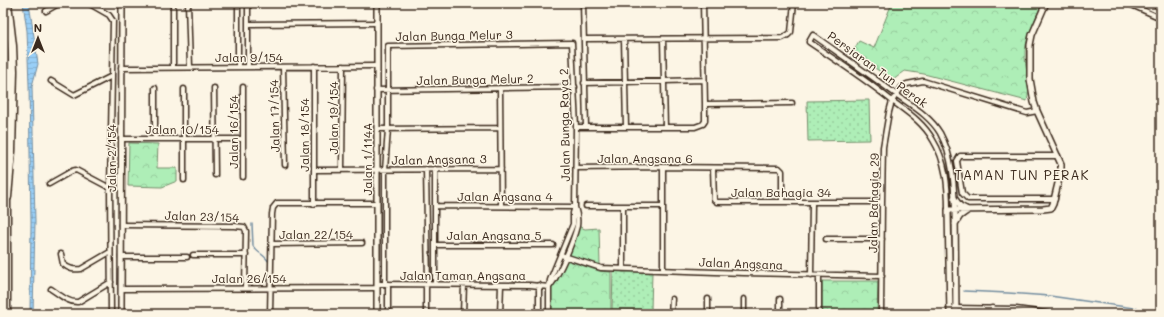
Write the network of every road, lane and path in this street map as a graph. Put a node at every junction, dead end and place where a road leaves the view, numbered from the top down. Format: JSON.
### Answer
{"nodes":[{"id":1,"x":7,"y":3,"type":"edge"},
{"id":2,"x":60,"y":3,"type":"edge"},
{"id":3,"x":88,"y":3,"type":"edge"},
{"id":4,"x":122,"y":3,"type":"edge"},
{"id":5,"x":173,"y":3,"type":"edge"},
{"id":6,"x":188,"y":3,"type":"edge"},
{"id":7,"x":238,"y":3,"type":"edge"},
{"id":8,"x":248,"y":3,"type":"edge"},
{"id":9,"x":377,"y":3,"type":"edge"},
{"id":10,"x":583,"y":3,"type":"edge"},
{"id":11,"x":703,"y":3,"type":"edge"},
{"id":12,"x":794,"y":3,"type":"edge"},
{"id":13,"x":1046,"y":3,"type":"edge"},
{"id":14,"x":1127,"y":3,"type":"edge"},
{"id":15,"x":1140,"y":3,"type":"edge"},
{"id":16,"x":46,"y":11,"type":"dead end"},
{"id":17,"x":1161,"y":13,"type":"edge"},
{"id":18,"x":1161,"y":18,"type":"edge"},
{"id":19,"x":377,"y":23,"type":"junction"},
{"id":20,"x":248,"y":24,"type":"junction"},
{"id":21,"x":3,"y":37,"type":"edge"},
{"id":22,"x":703,"y":38,"type":"junction"},
{"id":23,"x":624,"y":39,"type":"junction"},
{"id":24,"x":664,"y":39,"type":"junction"},
{"id":25,"x":584,"y":40,"type":"junction"},
{"id":26,"x":572,"y":43,"type":"joint"},
{"id":27,"x":283,"y":66,"type":"junction"},
{"id":28,"x":314,"y":66,"type":"junction"},
{"id":29,"x":343,"y":66,"type":"junction"},
{"id":30,"x":376,"y":66,"type":"junction"},
{"id":31,"x":173,"y":67,"type":"junction"},
{"id":32,"x":190,"y":67,"type":"junction"},
{"id":33,"x":238,"y":67,"type":"junction"},
{"id":34,"x":248,"y":67,"type":"junction"},
{"id":35,"x":122,"y":68,"type":"junction"},
{"id":36,"x":112,"y":76,"type":"junction"},
{"id":37,"x":704,"y":80,"type":"junction"},
{"id":38,"x":51,"y":81,"type":"dead end"},
{"id":39,"x":665,"y":81,"type":"junction"},
{"id":40,"x":624,"y":82,"type":"junction"},
{"id":41,"x":584,"y":83,"type":"junction"},
{"id":42,"x":243,"y":87,"type":"dead end"},
{"id":43,"x":575,"y":87,"type":"junction"},
{"id":44,"x":155,"y":88,"type":"dead end"},
{"id":45,"x":214,"y":88,"type":"dead end"},
{"id":46,"x":500,"y":88,"type":"junction"},
{"id":47,"x":184,"y":89,"type":"dead end"},
{"id":48,"x":376,"y":90,"type":"junction"},
{"id":49,"x":388,"y":90,"type":"junction"},
{"id":50,"x":896,"y":94,"type":"junction"},
{"id":51,"x":892,"y":101,"type":"junction"},
{"id":52,"x":792,"y":103,"type":"dead end"},
{"id":53,"x":705,"y":104,"type":"junction"},
{"id":54,"x":1037,"y":111,"type":"junction"},
{"id":55,"x":576,"y":127,"type":"junction"},
{"id":56,"x":586,"y":127,"type":"junction"},
{"id":57,"x":626,"y":127,"type":"junction"},
{"id":58,"x":665,"y":127,"type":"junction"},
{"id":59,"x":500,"y":128,"type":"junction"},
{"id":60,"x":376,"y":129,"type":"junction"},
{"id":61,"x":388,"y":129,"type":"junction"},
{"id":62,"x":200,"y":134,"type":"dead end"},
{"id":63,"x":121,"y":139,"type":"junction"},
{"id":64,"x":155,"y":139,"type":"junction"},
{"id":65,"x":184,"y":139,"type":"junction"},
{"id":66,"x":214,"y":139,"type":"junction"},
{"id":67,"x":243,"y":139,"type":"junction"},
{"id":68,"x":200,"y":140,"type":"junction"},
{"id":69,"x":1058,"y":156,"type":"junction"},
{"id":70,"x":284,"y":165,"type":"dead end"},
{"id":71,"x":663,"y":167,"type":"junction"},
{"id":72,"x":501,"y":168,"type":"junction"},
{"id":73,"x":576,"y":168,"type":"junction"},
{"id":74,"x":713,"y":168,"type":"junction"},
{"id":75,"x":426,"y":169,"type":"junction"},
{"id":76,"x":435,"y":169,"type":"junction"},
{"id":77,"x":314,"y":170,"type":"junction"},
{"id":78,"x":342,"y":170,"type":"junction"},
{"id":79,"x":377,"y":170,"type":"junction"},
{"id":80,"x":385,"y":170,"type":"junction"},
{"id":81,"x":214,"y":175,"type":"dead end"},
{"id":82,"x":243,"y":177,"type":"dead end"},
{"id":83,"x":184,"y":180,"type":"dead end"},
{"id":84,"x":49,"y":184,"type":"dead end"},
{"id":85,"x":110,"y":188,"type":"junction"},
{"id":86,"x":7,"y":197,"type":"junction"},
{"id":87,"x":954,"y":198,"type":"junction"},
{"id":88,"x":1055,"y":199,"type":"junction"},
{"id":89,"x":782,"y":202,"type":"junction"},
{"id":90,"x":812,"y":202,"type":"junction"},
{"id":91,"x":882,"y":202,"type":"junction"},
{"id":92,"x":377,"y":203,"type":"junction"},
{"id":93,"x":314,"y":204,"type":"junction"},
{"id":94,"x":435,"y":206,"type":"junction"},
{"id":95,"x":501,"y":206,"type":"junction"},
{"id":96,"x":586,"y":206,"type":"dead end"},
{"id":97,"x":663,"y":206,"type":"junction"},
{"id":98,"x":575,"y":207,"type":"junction"},
{"id":99,"x":623,"y":207,"type":"junction"},
{"id":100,"x":948,"y":210,"type":"junction"},
{"id":101,"x":955,"y":210,"type":"junction"},
{"id":102,"x":968,"y":210,"type":"junction"},
{"id":103,"x":955,"y":224,"type":"junction"},
{"id":104,"x":121,"y":225,"type":"junction"},
{"id":105,"x":826,"y":239,"type":"dead end"},
{"id":106,"x":882,"y":239,"type":"junction"},
{"id":107,"x":271,"y":244,"type":"junction"},
{"id":108,"x":362,"y":244,"type":"dead end"},
{"id":109,"x":435,"y":245,"type":"junction"},
{"id":110,"x":554,"y":245,"type":"dead end"},
{"id":111,"x":110,"y":252,"type":"junction"},
{"id":112,"x":61,"y":254,"type":"dead end"},
{"id":113,"x":193,"y":255,"type":"dead end"},
{"id":114,"x":246,"y":255,"type":"junction"},
{"id":115,"x":563,"y":256,"type":"junction"},
{"id":116,"x":121,"y":257,"type":"junction"},
{"id":117,"x":187,"y":257,"type":"dead end"},
{"id":118,"x":623,"y":269,"type":"junction"},
{"id":119,"x":663,"y":270,"type":"junction"},
{"id":120,"x":811,"y":275,"type":"junction"},
{"id":121,"x":819,"y":275,"type":"junction"},
{"id":122,"x":882,"y":276,"type":"junction"},
{"id":123,"x":111,"y":282,"type":"junction"},
{"id":124,"x":387,"y":284,"type":"junction"},
{"id":125,"x":427,"y":284,"type":"junction"},
{"id":126,"x":435,"y":284,"type":"junction"},
{"id":127,"x":464,"y":284,"type":"junction"},
{"id":128,"x":501,"y":285,"type":"junction"},
{"id":129,"x":539,"y":285,"type":"junction"},
{"id":130,"x":377,"y":286,"type":"junction"},
{"id":131,"x":549,"y":287,"type":"junction"},
{"id":132,"x":121,"y":288,"type":"junction"},
{"id":133,"x":246,"y":288,"type":"junction"},
{"id":134,"x":271,"y":288,"type":"junction"},
{"id":135,"x":51,"y":289,"type":"dead end"},
{"id":136,"x":672,"y":299,"type":"dead end"},
{"id":137,"x":744,"y":299,"type":"dead end"},
{"id":138,"x":780,"y":299,"type":"dead end"},
{"id":139,"x":708,"y":300,"type":"dead end"},
{"id":140,"x":953,"y":308,"type":"junction"},
{"id":141,"x":992,"y":308,"type":"junction"},
{"id":142,"x":7,"y":314,"type":"edge"},
{"id":143,"x":111,"y":314,"type":"edge"},
{"id":144,"x":121,"y":314,"type":"edge"},
{"id":145,"x":270,"y":314,"type":"edge"},
{"id":146,"x":377,"y":314,"type":"edge"},
{"id":147,"x":388,"y":314,"type":"edge"},
{"id":148,"x":426,"y":314,"type":"edge"},
{"id":149,"x":463,"y":314,"type":"edge"},
{"id":150,"x":500,"y":314,"type":"edge"},
{"id":151,"x":539,"y":314,"type":"edge"},
{"id":152,"x":550,"y":314,"type":"edge"},
{"id":153,"x":671,"y":314,"type":"edge"},
{"id":154,"x":708,"y":314,"type":"edge"},
{"id":155,"x":744,"y":314,"type":"edge"},
{"id":156,"x":780,"y":314,"type":"edge"},
{"id":157,"x":819,"y":314,"type":"edge"},
{"id":158,"x":881,"y":314,"type":"edge"},
{"id":159,"x":950,"y":314,"type":"edge"},
{"id":160,"x":956,"y":314,"type":"edge"},
{"id":161,"x":992,"y":314,"type":"edge"},
{"id":162,"x":1053,"y":314,"type":"edge"}],
"edges":[{"from":1,"to":86,"type":"highway"},
{"from":2,"to":16,"type":"street"},
{"from":3,"to":36,"type":"street"},
{"from":4,"to":35,"type":"street","name":"Jalan 2/154"},
{"from":5,"to":31,"type":"street"},
{"from":6,"to":32,"type":"street"},
{"from":7,"to":33,"type":"street"},
{"from":8,"to":20,"type":"street"},
{"from":9,"to":19,"type":"street","name":"Jalan 1/114A"},
{"from":10,"to":25,"type":"street"},
{"from":11,"to":22,"type":"street"},
{"from":12,"to":22,"type":"street"},
{"from":13,"to":54,"type":"street"},
{"from":14,"to":18,"type":"street"},
{"from":15,"to":17,"type":"street"},
{"from":19,"to":20,"type":"street"},
{"from":19,"to":30,"type":"street","name":"Jalan 1/114A"},
{"from":20,"to":34,"type":"street"},
{"from":21,"to":86,"type":"main road"},
{"from":22,"to":24,"type":"street"},
{"from":22,"to":37,"type":"street"},
{"from":23,"to":24,"type":"street"},
{"from":23,"to":25,"type":"street"},
{"from":23,"to":40,"type":"street"},
{"from":24,"to":39,"type":"street"},
{"from":25,"to":41,"type":"street"},
{"from":26,"to":43,"type":"street","name":"Jalan Bunga Raya 2"},
{"from":26,"to":49,"type":"street","name":"Jalan Bunga Melur 3"},
{"from":27,"to":28,"type":"street","name":"Jalan 9/154"},
{"from":27,"to":34,"type":"street","name":"Jalan 9/154"},
{"from":27,"to":70,"type":"street","name":"Jalan 17/154"},
{"from":28,"to":29,"type":"street","name":"Jalan 9/154"},
{"from":28,"to":77,"type":"street","name":"Jalan 18/154"},
{"from":29,"to":30,"type":"street","name":"Jalan 9/154"},
{"from":29,"to":78,"type":"street","name":"Jalan 19/154"},
{"from":30,"to":48,"type":"street","name":"Jalan 1/114A"},
{"from":31,"to":32,"type":"street","name":"Jalan 9/154"},
{"from":31,"to":35,"type":"street","name":"Jalan 9/154"},
{"from":32,"to":33,"type":"street","name":"Jalan 9/154"},
{"from":33,"to":34,"type":"street","name":"Jalan 9/154"},
{"from":35,"to":63,"type":"street","name":"Jalan 2/154"},
{"from":36,"to":38,"type":"street"},
{"from":36,"to":85,"type":"street"},
{"from":37,"to":39,"type":"street"},
{"from":37,"to":53,"type":"street"},
{"from":39,"to":40,"type":"street"},
{"from":39,"to":58,"type":"street"},
{"from":40,"to":41,"type":"street"},
{"from":40,"to":57,"type":"street"},
{"from":41,"to":56,"type":"street"},
{"from":42,"to":67,"type":"street","name":"Jalan 16/154"},
{"from":43,"to":46,"type":"street","name":"Jalan Bunga Melur 2"},
{"from":43,"to":55,"type":"street","name":"Jalan Bunga Raya 2"},
{"from":44,"to":64,"type":"street"},
{"from":45,"to":66,"type":"street"},
{"from":46,"to":49,"type":"street","name":"Jalan Bunga Melur 2"},
{"from":46,"to":59,"type":"street"},
{"from":47,"to":65,"type":"street"},
{"from":48,"to":49,"type":"street","name":"Jalan Bunga Melur 2"},
{"from":48,"to":60,"type":"street","name":"Jalan 1/114A"},
{"from":49,"to":61,"type":"street","name":"Jalan Bunga Melur 3"},
{"from":50,"to":51,"type":"street","name":"Jalan Bahagia 29"},
{"from":50,"to":51,"type":"street","name":"Persiaran Tun Perak"},
{"from":50,"to":54,"type":"street"},
{"from":50,"to":87,"type":"street","name":"Persiaran Tun Perak"},
{"from":51,"to":91,"type":"street","name":"Jalan Bahagia 29"},
{"from":51,"to":100,"type":"street","name":"Persiaran Tun Perak"},
{"from":52,"to":53,"type":"street"},
{"from":53,"to":58,"type":"street"},
{"from":54,"to":69,"type":"street"},
{"from":55,"to":56,"type":"street"},
{"from":55,"to":73,"type":"street","name":"Jalan Bunga Raya 2"},
{"from":56,"to":57,"type":"street"},
{"from":57,"to":58,"type":"street"},
{"from":59,"to":61,"type":"street"},
{"from":59,"to":72,"type":"street"},
{"from":60,"to":61,"type":"street"},
{"from":60,"to":79,"type":"street","name":"Jalan 1/114A"},
{"from":61,"to":80,"type":"street","name":"Jalan Bunga Melur 3"},
{"from":62,"to":68,"type":"street"},
{"from":63,"to":64,"type":"street","name":"Jalan 10/154"},
{"from":63,"to":104,"type":"street","name":"Jalan 2/154"},
{"from":64,"to":65,"type":"street","name":"Jalan 10/154"},
{"from":65,"to":68,"type":"street","name":"Jalan 10/154"},
{"from":65,"to":83,"type":"street"},
{"from":66,"to":67,"type":"street","name":"Jalan 10/154"},
{"from":66,"to":68,"type":"street","name":"Jalan 10/154"},
{"from":66,"to":81,"type":"street"},
{"from":67,"to":82,"type":"street","name":"Jalan 16/154"},
{"from":69,"to":88,"type":"street"},
{"from":69,"to":88,"type":"street"},
{"from":71,"to":73,"type":"street","name":"Jalan Angsana 6"},
{"from":71,"to":74,"type":"street","name":"Jalan Angsana 6"},
{"from":71,"to":97,"type":"street"},
{"from":72,"to":76,"type":"street","name":"Jalan Angsana 3"},
{"from":72,"to":95,"type":"street"},
{"from":73,"to":98,"type":"street","name":"Jalan Bunga Raya 2"},
{"from":74,"to":89,"type":"street","name":"Jalan Angsana 6"},
{"from":74,"to":89,"type":"street","name":"Jalan Bahagia 34"},
{"from":75,"to":76,"type":"street","name":"Jalan Angsana 3"},
{"from":75,"to":80,"type":"street","name":"Jalan Angsana 3"},
{"from":75,"to":125,"type":"street"},
{"from":76,"to":94,"type":"street"},
{"from":77,"to":78,"type":"street","name":"Jalan Angsana 3"},
{"from":77,"to":93,"type":"street","name":"Jalan 18/154"},
{"from":78,"to":79,"type":"street","name":"Jalan Angsana 3"},
{"from":79,"to":80,"type":"street","name":"Jalan Angsana 3"},
{"from":79,"to":92,"type":"street","name":"Jalan 1/114A"},
{"from":80,"to":124,"type":"street","name":"Jalan Bunga Melur 3"},
{"from":84,"to":85,"type":"street"},
{"from":85,"to":111,"type":"street"},
{"from":86,"to":142,"type":"main road"},
{"from":87,"to":101,"type":"street","name":"Persiaran Tun Perak"},
{"from":87,"to":102,"type":"street"},
{"from":88,"to":102,"type":"street"},
{"from":89,"to":90,"type":"street","name":"Jalan Bahagia 34"},
{"from":90,"to":91,"type":"street","name":"Jalan Bahagia 34"},
{"from":90,"to":120,"type":"street"},
{"from":91,"to":106,"type":"street","name":"Jalan Bahagia 29"},
{"from":92,"to":93,"type":"street"},
{"from":92,"to":130,"type":"street","name":"Jalan 1/114A"},
{"from":93,"to":107,"type":"street"},
{"from":94,"to":95,"type":"street","name":"Jalan Angsana 4"},
{"from":94,"to":109,"type":"street"},
{"from":95,"to":98,"type":"street","name":"Jalan Angsana 4"},
{"from":96,"to":99,"type":"street"},
{"from":97,"to":99,"type":"street"},
{"from":97,"to":119,"type":"street"},
{"from":98,"to":115,"type":"street","name":"Jalan Bunga Raya 2"},
{"from":99,"to":118,"type":"street"},
{"from":100,"to":101,"type":"street"},
{"from":100,"to":140,"type":"street","name":"Persiaran Tun Perak"},
{"from":101,"to":102,"type":"street"},
{"from":101,"to":103,"type":"street","name":"Persiaran Tun Perak"},
{"from":102,"to":103,"type":"street"},
{"from":103,"to":140,"type":"street","name":"Persiaran Tun Perak"},
{"from":104,"to":114,"type":"street","name":"Jalan 23/154"},
{"from":104,"to":116,"type":"street","name":"Jalan 2/154"},
{"from":105,"to":106,"type":"street"},
{"from":106,"to":122,"type":"street","name":"Jalan Bahagia 29"},
{"from":107,"to":108,"type":"street","name":"Jalan 22/154"},
{"from":107,"to":134,"type":"street"},
{"from":109,"to":110,"type":"street","name":"Jalan Angsana 5"},
{"from":109,"to":126,"type":"street"},
{"from":111,"to":112,"type":"street"},
{"from":111,"to":123,"type":"street"},
{"from":113,"to":114,"type":"street"},
{"from":114,"to":133,"type":"street","name":"Jalan 23/154"},
{"from":115,"to":118,"type":"street","name":"Jalan Angsana"},
{"from":115,"to":131,"type":"street","name":"Jalan Bunga Raya 2"},
{"from":116,"to":117,"type":"street"},
{"from":116,"to":132,"type":"street","name":"Jalan 2/154"},
{"from":118,"to":119,"type":"street","name":"Jalan Angsana"},
{"from":119,"to":120,"type":"street","name":"Jalan Angsana"},
{"from":120,"to":121,"type":"street","name":"Jalan Angsana"},
{"from":121,"to":122,"type":"street","name":"Jalan Angsana"},
{"from":121,"to":157,"type":"street"},
{"from":122,"to":158,"type":"street","name":"Jalan Bahagia 29"},
{"from":123,"to":135,"type":"street"},
{"from":123,"to":143,"type":"street"},
{"from":124,"to":125,"type":"street","name":"Jalan Taman Angsana"},
{"from":124,"to":130,"type":"street","name":"Jalan Taman Angsana"},
{"from":124,"to":147,"type":"street","name":"Jalan Bunga Melur 3"},
{"from":125,"to":126,"type":"street","name":"Jalan Taman Angsana"},
{"from":125,"to":148,"type":"street"},
{"from":126,"to":127,"type":"street","name":"Jalan Taman Angsana"},
{"from":127,"to":128,"type":"street","name":"Jalan Taman Angsana"},
{"from":127,"to":149,"type":"street"},
{"from":128,"to":129,"type":"street","name":"Jalan Taman Angsana"},
{"from":128,"to":150,"type":"street"},
{"from":129,"to":131,"type":"street","name":"Jalan Taman Angsana"},
{"from":129,"to":151,"type":"street"},
{"from":130,"to":134,"type":"street","name":"Jalan 26/154"},
{"from":130,"to":146,"type":"street","name":"Jalan 1/114A"},
{"from":131,"to":152,"type":"street"},
{"from":132,"to":133,"type":"street","name":"Jalan 26/154"},
{"from":132,"to":144,"type":"street","name":"Jalan 2/154"},
{"from":133,"to":134,"type":"street","name":"Jalan 26/154"},
{"from":134,"to":145,"type":"street"},
{"from":136,"to":153,"type":"street"},
{"from":137,"to":155,"type":"street"},
{"from":138,"to":156,"type":"street"},
{"from":139,"to":154,"type":"street"},
{"from":140,"to":141,"type":"street"},
{"from":140,"to":159,"type":"street","name":"Persiaran Tun Perak"},
{"from":140,"to":160,"type":"street","name":"Persiaran Tun Perak"},
{"from":141,"to":161,"type":"street"},
{"from":141,"to":162,"type":"street"}]}
